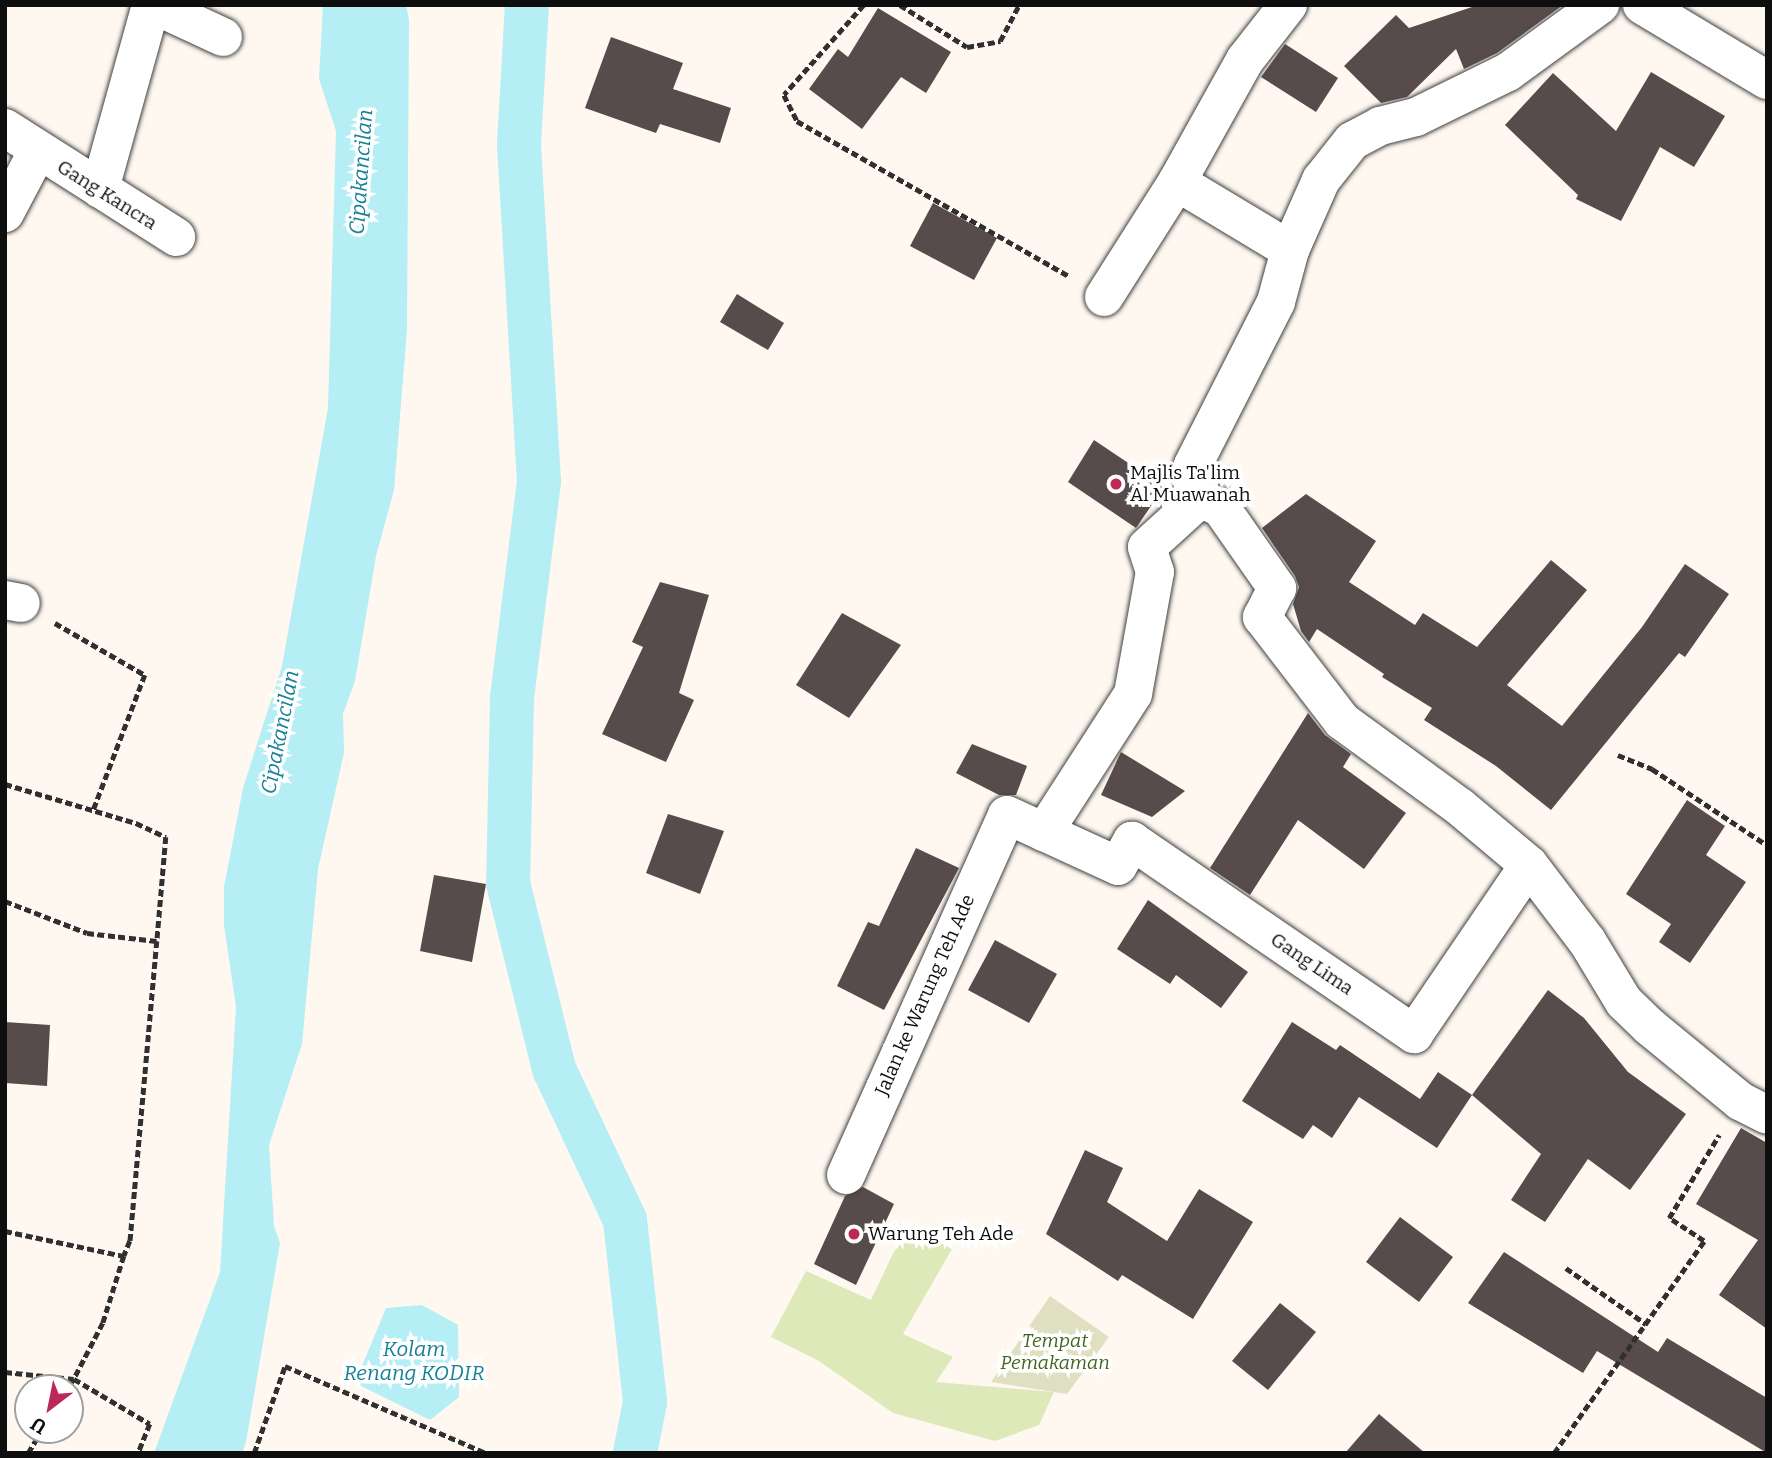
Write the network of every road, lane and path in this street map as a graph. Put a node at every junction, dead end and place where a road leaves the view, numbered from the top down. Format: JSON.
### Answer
{"nodes":[{"id":1,"x":153,"y":5,"type":"edge"},
{"id":2,"x":864,"y":5,"type":"edge"},
{"id":3,"x":900,"y":5,"type":"edge"},
{"id":4,"x":1019,"y":5,"type":"edge"},
{"id":5,"x":1288,"y":5,"type":"edge"},
{"id":6,"x":1600,"y":5,"type":"edge"},
{"id":7,"x":1642,"y":5,"type":"edge"},
{"id":8,"x":223,"y":37,"type":"dead end"},
{"id":9,"x":1767,"y":80,"type":"edge"},
{"id":10,"x":5,"y":128,"type":"edge"},
{"id":11,"x":37,"y":152,"type":"junction"},
{"id":12,"x":1177,"y":182,"type":"junction"},
{"id":13,"x":100,"y":189,"type":"junction"},
{"id":14,"x":5,"y":213,"type":"edge"},
{"id":15,"x":176,"y":237,"type":"dead end"},
{"id":16,"x":1290,"y":250,"type":"junction"},
{"id":17,"x":1104,"y":297,"type":"joint"},
{"id":18,"x":1193,"y":505,"type":"junction"},
{"id":19,"x":13,"y":601,"type":"edge"},
{"id":20,"x":1618,"y":755,"type":"dead end"},
{"id":21,"x":5,"y":784,"type":"edge"},
{"id":22,"x":93,"y":811,"type":"junction"},
{"id":23,"x":1044,"y":832,"type":"junction"},
{"id":24,"x":1767,"y":845,"type":"edge"},
{"id":25,"x":1529,"y":865,"type":"junction"},
{"id":26,"x":5,"y":901,"type":"edge"},
{"id":27,"x":157,"y":941,"type":"junction"},
{"id":28,"x":1754,"y":1108,"type":"edge"},
{"id":29,"x":846,"y":1175,"type":"dead end"},
{"id":30,"x":5,"y":1231,"type":"edge"},
{"id":31,"x":124,"y":1256,"type":"junction"},
{"id":32,"x":1566,"y":1268,"type":"dead end"},
{"id":33,"x":1646,"y":1324,"type":"junction"},
{"id":34,"x":5,"y":1372,"type":"edge"},
{"id":35,"x":25,"y":1374,"type":"edge"},
{"id":36,"x":77,"y":1374,"type":"edge"},
{"id":37,"x":84,"y":1385,"type":"edge"},
{"id":38,"x":138,"y":1453,"type":"edge"},
{"id":39,"x":254,"y":1453,"type":"edge"},
{"id":40,"x":486,"y":1453,"type":"edge"},
{"id":41,"x":1554,"y":1453,"type":"edge"}],
"edges":[{"from":1,"to":8,"type":"street"},
{"from":1,"to":13,"type":"street"},
{"from":2,"to":17,"type":"path"},
{"from":3,"to":4,"type":"path"},
{"from":5,"to":12,"type":"street"},
{"from":6,"to":16,"type":"street"},
{"from":7,"to":9,"type":"street"},
{"from":10,"to":11,"type":"street","name":"Gang Kancra"},
{"from":11,"to":13,"type":"street","name":"Gang Kancra"},
{"from":11,"to":14,"type":"street","name":"Gang Kancra"},
{"from":12,"to":16,"type":"street"},
{"from":12,"to":17,"type":"street"},
{"from":13,"to":15,"type":"street","name":"Gang Kancra"},
{"from":16,"to":18,"type":"street"},
{"from":18,"to":23,"type":"street"},
{"from":18,"to":25,"type":"street"},
{"from":19,"to":22,"type":"path"},
{"from":20,"to":24,"type":"path"},
{"from":21,"to":22,"type":"path"},
{"from":22,"to":27,"type":"path"},
{"from":23,"to":25,"type":"street","name":"Gang Lima"},
{"from":23,"to":29,"type":"street","name":"Jalan ke Warung Teh Ade"},
{"from":25,"to":28,"type":"street"},
{"from":26,"to":27,"type":"path"},
{"from":27,"to":31,"type":"path"},
{"from":28,"to":33,"type":"path"},
{"from":30,"to":31,"type":"path"},
{"from":31,"to":36,"type":"path"},
{"from":32,"to":33,"type":"path"},
{"from":33,"to":41,"type":"path"},
{"from":34,"to":35,"type":"path"},
{"from":37,"to":38,"type":"path"},
{"from":39,"to":40,"type":"path"}]}
